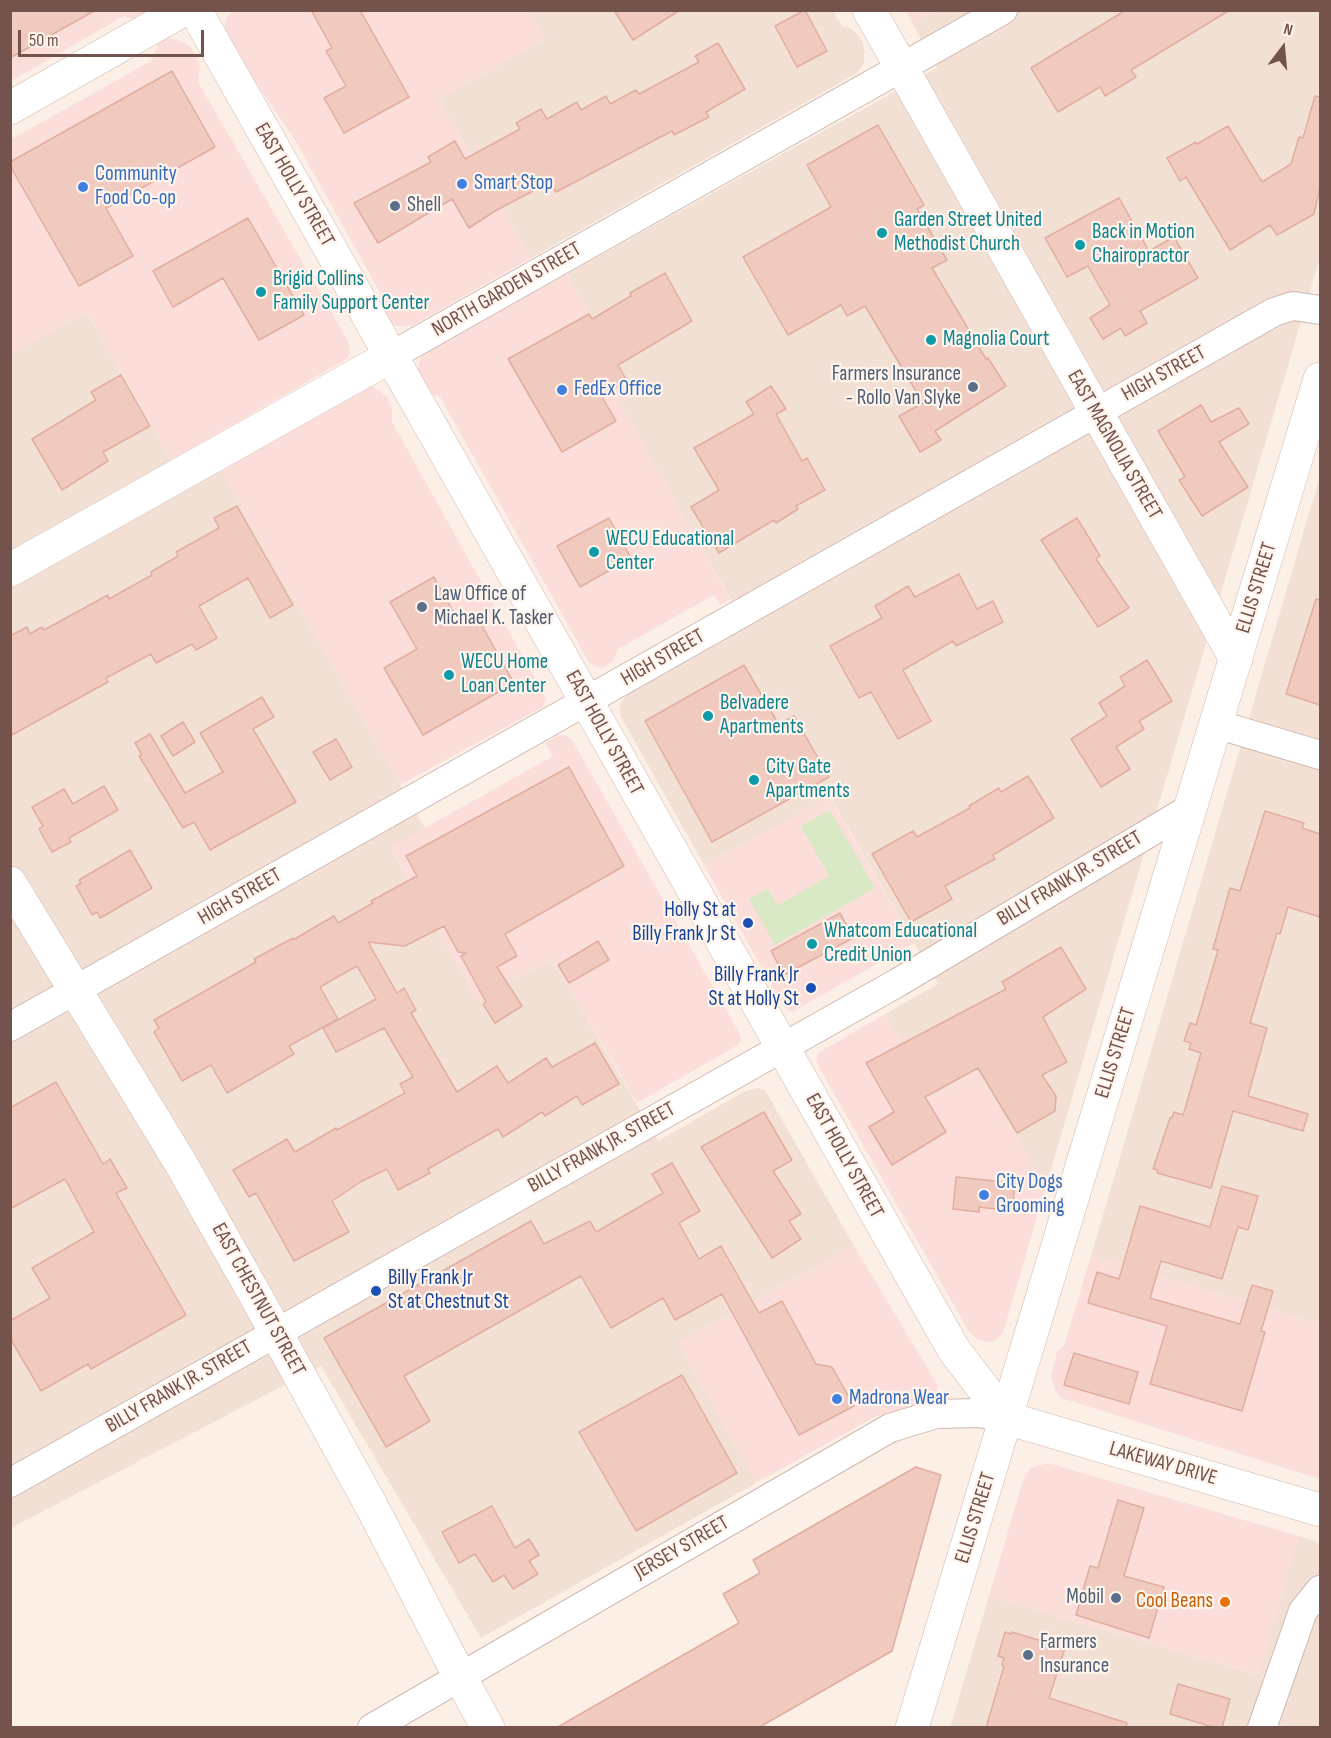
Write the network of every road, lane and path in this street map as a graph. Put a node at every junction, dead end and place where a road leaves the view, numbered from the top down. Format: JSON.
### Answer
{"nodes":[{"id":1,"x":183,"y":10,"type":"edge"},
{"id":2,"x":195,"y":10,"type":"edge"},
{"id":3,"x":868,"y":10,"type":"edge"},
{"id":4,"x":1003,"y":10,"type":"edge"},
{"id":5,"x":901,"y":68,"type":"junction"},
{"id":6,"x":10,"y":108,"type":"edge"},
{"id":7,"x":1320,"y":310,"type":"edge"},
{"id":8,"x":391,"y":356,"type":"junction"},
{"id":9,"x":1320,"y":379,"type":"edge"},
{"id":10,"x":1096,"y":413,"type":"junction"},
{"id":11,"x":10,"y":570,"type":"edge"},
{"id":12,"x":1236,"y":659,"type":"junction"},
{"id":13,"x":586,"y":701,"type":"junction"},
{"id":14,"x":1216,"y":724,"type":"junction"},
{"id":15,"x":1320,"y":755,"type":"edge"},
{"id":16,"x":1191,"y":808,"type":"junction"},
{"id":17,"x":10,"y":883,"type":"edge"},
{"id":18,"x":76,"y":990,"type":"junction"},
{"id":19,"x":10,"y":1027,"type":"edge"},
{"id":20,"x":782,"y":1046,"type":"junction"},
{"id":21,"x":276,"y":1332,"type":"junction"},
{"id":22,"x":1006,"y":1418,"type":"junction"},
{"id":23,"x":10,"y":1483,"type":"edge"},
{"id":24,"x":1320,"y":1510,"type":"edge"},
{"id":25,"x":1320,"y":1590,"type":"edge"},
{"id":26,"x":460,"y":1677,"type":"junction"},
{"id":27,"x":372,"y":1728,"type":"edge"},
{"id":28,"x":488,"y":1728,"type":"edge"},
{"id":29,"x":912,"y":1728,"type":"edge"},
{"id":30,"x":1262,"y":1728,"type":"edge"}],
"edges":[{"from":1,"to":6,"type":"main road"},
{"from":2,"to":8,"type":"main road","name":"EAST HOLLY STREET"},
{"from":3,"to":5,"type":"main road","name":"EAST MAGNOLIA STREET"},
{"from":4,"to":5,"type":"street","name":"NORTH GARDEN STREET"},
{"from":5,"to":8,"type":"street","name":"NORTH GARDEN STREET"},
{"from":5,"to":10,"type":"main road","name":"EAST MAGNOLIA STREET"},
{"from":7,"to":10,"type":"street","name":"HIGH STREET"},
{"from":8,"to":11,"type":"main road","name":"NORTH GARDEN STREET"},
{"from":8,"to":13,"type":"main road","name":"EAST HOLLY STREET"},
{"from":9,"to":12,"type":"main road","name":"ELLIS STREET"},
{"from":10,"to":12,"type":"main road","name":"EAST MAGNOLIA STREET"},
{"from":10,"to":13,"type":"street","name":"HIGH STREET"},
{"from":12,"to":14,"type":"main road","name":"ELLIS STREET"},
{"from":13,"to":18,"type":"street","name":"HIGH STREET"},
{"from":13,"to":20,"type":"main road","name":"EAST HOLLY STREET"},
{"from":14,"to":15,"type":"street"},
{"from":14,"to":16,"type":"main road","name":"ELLIS STREET"},
{"from":16,"to":20,"type":"street","name":"BILLY FRANK JR. STREET"},
{"from":16,"to":22,"type":"main road","name":"ELLIS STREET"},
{"from":17,"to":18,"type":"main road","name":"EAST CHESTNUT STREET"},
{"from":18,"to":19,"type":"street","name":"HIGH STREET"},
{"from":18,"to":21,"type":"main road","name":"EAST CHESTNUT STREET"},
{"from":20,"to":21,"type":"street","name":"BILLY FRANK JR. STREET"},
{"from":20,"to":22,"type":"main road","name":"EAST HOLLY STREET"},
{"from":21,"to":23,"type":"street","name":"BILLY FRANK JR. STREET"},
{"from":21,"to":26,"type":"main road","name":"EAST CHESTNUT STREET"},
{"from":22,"to":24,"type":"main road","name":"LAKEWAY DRIVE"},
{"from":22,"to":26,"type":"street","name":"JERSEY STREET"},
{"from":22,"to":29,"type":"main road","name":"ELLIS STREET"},
{"from":25,"to":30,"type":"street"},
{"from":26,"to":27,"type":"street","name":"JERSEY STREET"},
{"from":26,"to":28,"type":"main road","name":"EAST CHESTNUT STREET"}]}
